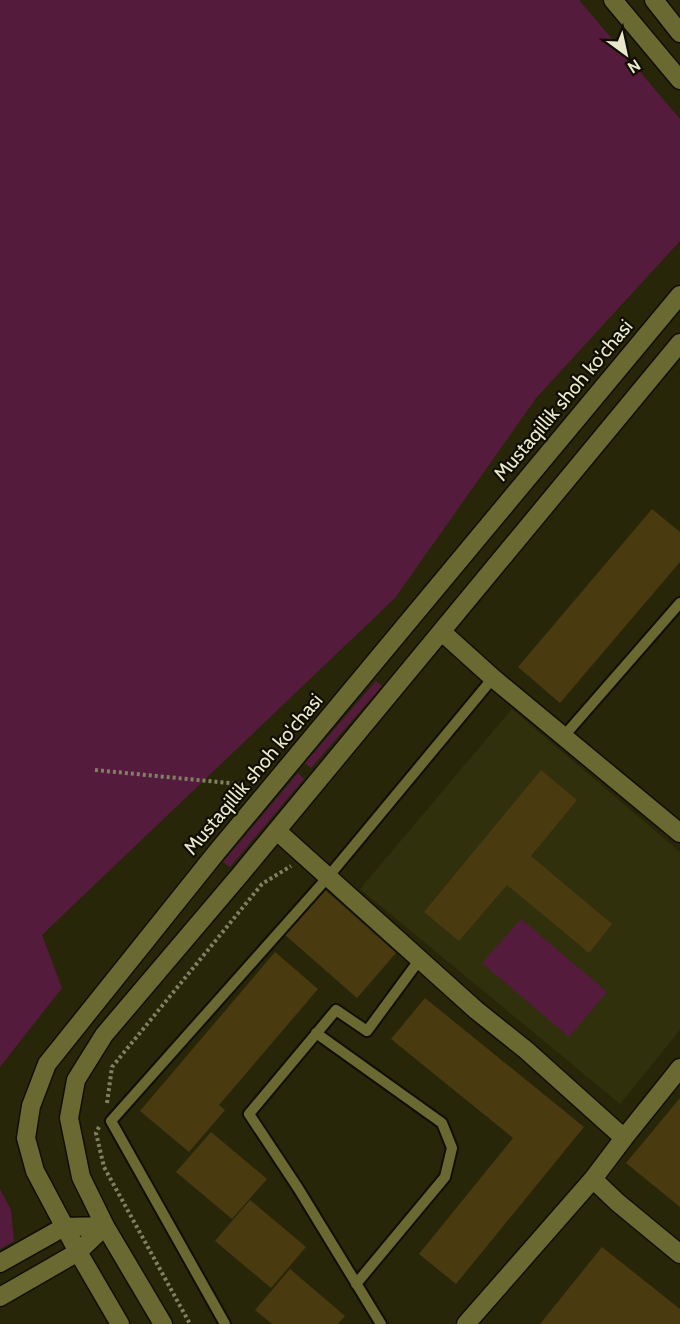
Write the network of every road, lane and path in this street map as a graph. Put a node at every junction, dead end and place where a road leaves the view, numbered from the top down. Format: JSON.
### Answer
{"nodes":[{"id":1,"x":613,"y":0,"type":"edge"},
{"id":2,"x":654,"y":0,"type":"edge"},
{"id":3,"x":680,"y":33,"type":"edge"},
{"id":4,"x":680,"y":80,"type":"edge"},
{"id":5,"x":680,"y":295,"type":"edge"},
{"id":6,"x":680,"y":343,"type":"edge"},
{"id":7,"x":680,"y":603,"type":"edge"},
{"id":8,"x":442,"y":632,"type":"junction"},
{"id":9,"x":493,"y":678,"type":"junction"},
{"id":10,"x":564,"y":736,"type":"junction"},
{"id":11,"x":95,"y":770,"type":"dead end"},
{"id":12,"x":239,"y":784,"type":"dead end"},
{"id":13,"x":277,"y":831,"type":"junction"},
{"id":14,"x":680,"y":833,"type":"edge"},
{"id":15,"x":328,"y":877,"type":"junction"},
{"id":16,"x":420,"y":958,"type":"junction"},
{"id":17,"x":316,"y":1033,"type":"junction"},
{"id":18,"x":680,"y":1068,"type":"edge"},
{"id":19,"x":624,"y":1138,"type":"junction"},
{"id":20,"x":593,"y":1179,"type":"junction"},
{"id":21,"x":105,"y":1226,"type":"junction"},
{"id":22,"x":64,"y":1227,"type":"junction"},
{"id":23,"x":78,"y":1252,"type":"junction"},
{"id":24,"x":680,"y":1254,"type":"edge"},
{"id":25,"x":0,"y":1263,"type":"edge"},
{"id":26,"x":356,"y":1284,"type":"junction"},
{"id":27,"x":0,"y":1297,"type":"edge"},
{"id":28,"x":120,"y":1324,"type":"edge"},
{"id":29,"x":163,"y":1324,"type":"edge"},
{"id":30,"x":225,"y":1324,"type":"edge"},
{"id":31,"x":381,"y":1324,"type":"edge"},
{"id":32,"x":466,"y":1324,"type":"edge"}],
"edges":[{"from":1,"to":4,"type":"street"},
{"from":2,"to":3,"type":"street"},
{"from":5,"to":22,"type":"street","name":"Mustaqillik shoh ko'chasi"},
{"from":6,"to":8,"type":"street"},
{"from":7,"to":10,"type":"lane"},
{"from":8,"to":9,"type":"street"},
{"from":8,"to":13,"type":"street"},
{"from":9,"to":10,"type":"street"},
{"from":9,"to":15,"type":"lane"},
{"from":10,"to":14,"type":"street"},
{"from":11,"to":12,"type":"path"},
{"from":13,"to":15,"type":"street"},
{"from":13,"to":21,"type":"street"},
{"from":15,"to":16,"type":"street"},
{"from":15,"to":30,"type":"lane"},
{"from":16,"to":17,"type":"lane"},
{"from":16,"to":19,"type":"street"},
{"from":17,"to":26,"type":"lane"},
{"from":17,"to":26,"type":"lane"},
{"from":18,"to":19,"type":"street"},
{"from":19,"to":20,"type":"street"},
{"from":20,"to":24,"type":"street"},
{"from":20,"to":32,"type":"street"},
{"from":21,"to":22,"type":"street"},
{"from":21,"to":23,"type":"street"},
{"from":21,"to":29,"type":"street"},
{"from":22,"to":23,"type":"street","name":"Mustaqillik shoh ko'chasi"},
{"from":22,"to":25,"type":"street"},
{"from":23,"to":27,"type":"street"},
{"from":23,"to":28,"type":"street","name":"Mustaqillik shoh ko'chasi"},
{"from":26,"to":31,"type":"lane"}]}
